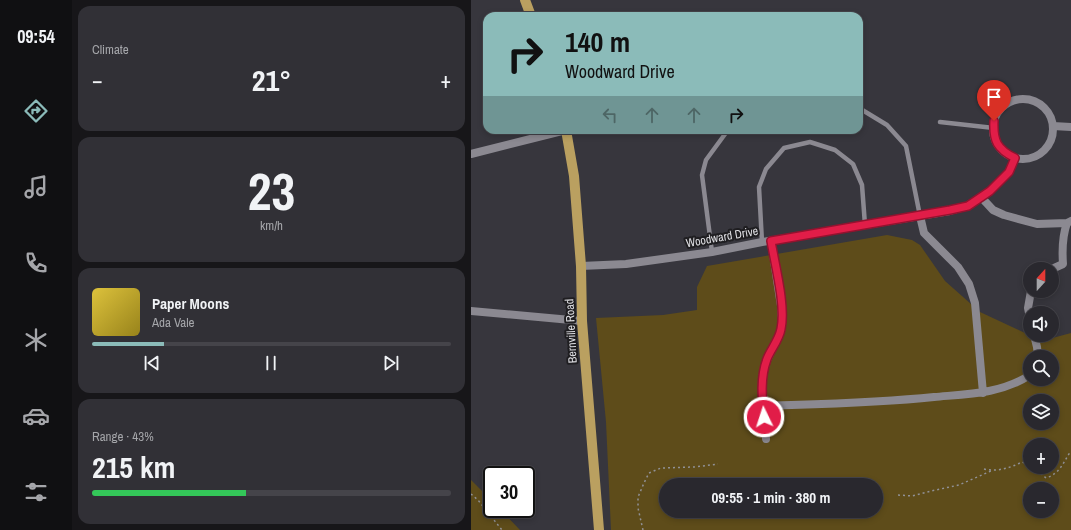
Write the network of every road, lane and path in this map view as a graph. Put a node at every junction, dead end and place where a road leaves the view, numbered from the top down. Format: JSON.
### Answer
{"nodes":[{"id":1,"x":525,"y":0,"type":"edge"},
{"id":2,"x":530,"y":12,"type":"edge"},
{"id":3,"x":863,"y":111,"type":"edge"},
{"id":4,"x":940,"y":122,"type":"dead end"},
{"id":5,"x":1053,"y":126,"type":"junction"},
{"id":6,"x":1071,"y":127,"type":"edge"},
{"id":7,"x":994,"y":128,"type":"junction"},
{"id":8,"x":550,"y":134,"type":"edge"},
{"id":9,"x":567,"y":134,"type":"edge"},
{"id":10,"x":725,"y":134,"type":"edge"},
{"id":11,"x":471,"y":154,"type":"edge"},
{"id":12,"x":1015,"y":158,"type":"junction"},
{"id":13,"x":981,"y":197,"type":"junction"},
{"id":14,"x":920,"y":216,"type":"junction"},
{"id":15,"x":1069,"y":222,"type":"edge"},
{"id":16,"x":865,"y":225,"type":"junction"},
{"id":17,"x":771,"y":241,"type":"junction"},
{"id":18,"x":762,"y":242,"type":"junction"},
{"id":19,"x":712,"y":252,"type":"junction"},
{"id":20,"x":581,"y":266,"type":"junction"},
{"id":21,"x":1059,"y":266,"type":"edge"},
{"id":22,"x":471,"y":311,"type":"edge"},
{"id":23,"x":582,"y":321,"type":"junction"},
{"id":24,"x":1023,"y":379,"type":"edge"},
{"id":25,"x":983,"y":393,"type":"junction"},
{"id":26,"x":763,"y":406,"type":"junction"},
{"id":27,"x":766,"y":440,"type":"dead end"},
{"id":28,"x":1071,"y":451,"type":"edge"},
{"id":29,"x":1023,"y":462,"type":"edge"},
{"id":30,"x":718,"y":464,"type":"dead end"},
{"id":31,"x":984,"y":469,"type":"dead end"},
{"id":32,"x":1059,"y":470,"type":"edge"},
{"id":33,"x":991,"y":471,"type":"junction"},
{"id":34,"x":1041,"y":474,"type":"edge"},
{"id":35,"x":1053,"y":474,"type":"edge"},
{"id":36,"x":471,"y":494,"type":"edge"},
{"id":37,"x":898,"y":495,"type":"dead end"},
{"id":38,"x":502,"y":530,"type":"edge"},
{"id":39,"x":599,"y":530,"type":"edge"},
{"id":40,"x":643,"y":530,"type":"edge"}],
"edges":[{"from":1,"to":2,"type":"main road"},
{"from":3,"to":14,"type":"lane"},
{"from":4,"to":7,"type":"lane"},
{"from":5,"to":6,"type":"street"},
{"from":5,"to":7,"type":"street"},
{"from":5,"to":12,"type":"street"},
{"from":7,"to":12,"type":"street"},
{"from":8,"to":11,"type":"street"},
{"from":9,"to":20,"type":"main road","name":"Bernville Road"},
{"from":10,"to":19,"type":"lane"},
{"from":12,"to":13,"type":"street","name":"Woodward Drive"},
{"from":13,"to":14,"type":"street","name":"Woodward Drive"},
{"from":13,"to":15,"type":"street"},
{"from":14,"to":16,"type":"street","name":"Woodward Drive"},
{"from":14,"to":25,"type":"street"},
{"from":15,"to":21,"type":"street"},
{"from":16,"to":17,"type":"street","name":"Woodward Drive"},
{"from":16,"to":18,"type":"lane"},
{"from":17,"to":18,"type":"street","name":"Woodward Drive"},
{"from":17,"to":26,"type":"street"},
{"from":18,"to":19,"type":"street","name":"Woodward Drive"},
{"from":19,"to":20,"type":"street","name":"Woodward Drive"},
{"from":20,"to":23,"type":"main road","name":"Bernville Road"},
{"from":22,"to":23,"type":"street"},
{"from":23,"to":39,"type":"main road","name":"Bernville Road"},
{"from":24,"to":25,"type":"street"},
{"from":25,"to":26,"type":"street"},
{"from":26,"to":27,"type":"street"},
{"from":28,"to":32,"type":"path"},
{"from":29,"to":33,"type":"path"},
{"from":30,"to":40,"type":"path"},
{"from":31,"to":33,"type":"path"},
{"from":33,"to":37,"type":"path"},
{"from":34,"to":35,"type":"path"},
{"from":36,"to":38,"type":"path"}]}
